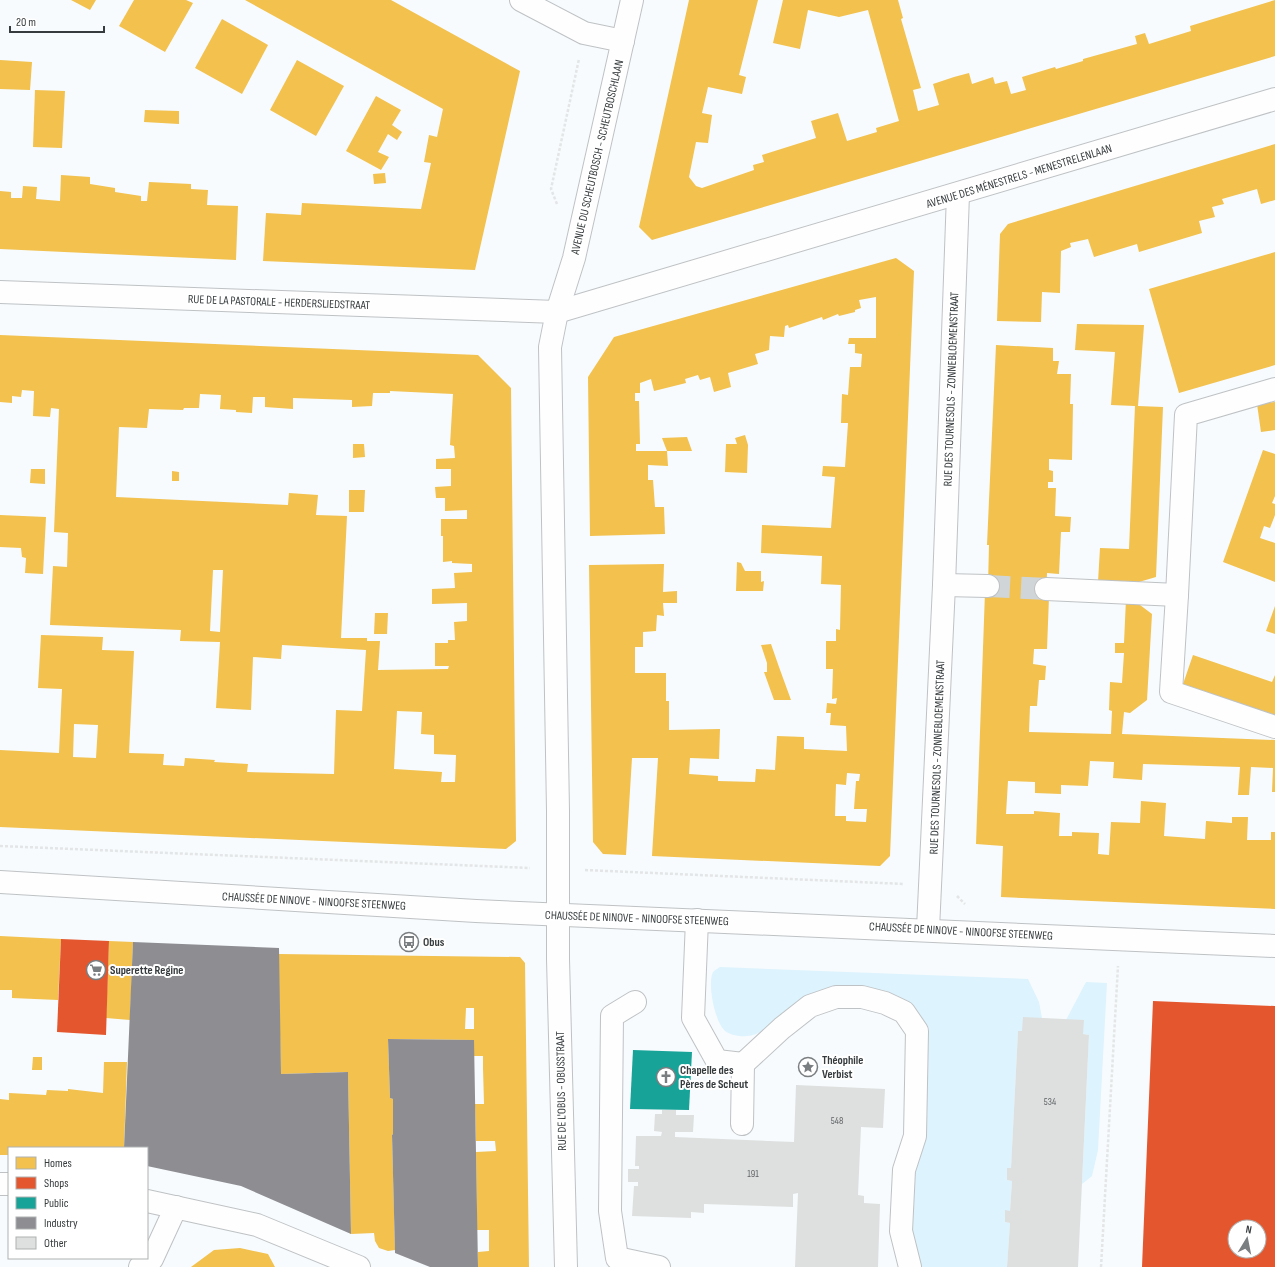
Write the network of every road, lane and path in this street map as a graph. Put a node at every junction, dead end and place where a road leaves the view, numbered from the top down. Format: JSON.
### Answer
{"nodes":[{"id":1,"x":520,"y":0,"type":"edge"},
{"id":2,"x":632,"y":0,"type":"edge"},
{"id":3,"x":584,"y":33,"type":"junction"},
{"id":4,"x":623,"y":41,"type":"junction"},
{"id":5,"x":1275,"y":99,"type":"edge"},
{"id":6,"x":550,"y":189,"type":"dead end"},
{"id":7,"x":958,"y":194,"type":"junction"},
{"id":8,"x":0,"y":292,"type":"edge"},
{"id":9,"x":557,"y":312,"type":"junction"},
{"id":10,"x":1275,"y":389,"type":"edge"},
{"id":11,"x":944,"y":585,"type":"junction"},
{"id":12,"x":988,"y":586,"type":"tunnel mouth"},
{"id":13,"x":1046,"y":589,"type":"tunnel mouth"},
{"id":14,"x":1176,"y":595,"type":"junction"},
{"id":15,"x":1275,"y":727,"type":"edge"},
{"id":16,"x":0,"y":846,"type":"edge"},
{"id":17,"x":558,"y":869,"type":"junction"},
{"id":18,"x":0,"y":882,"type":"edge"},
{"id":19,"x":931,"y":885,"type":"junction"},
{"id":20,"x":558,"y":915,"type":"junction"},
{"id":21,"x":696,"y":920,"type":"junction"},
{"id":22,"x":928,"y":929,"type":"junction"},
{"id":23,"x":991,"y":932,"type":"junction"},
{"id":24,"x":1120,"y":938,"type":"junction"},
{"id":25,"x":1275,"y":946,"type":"edge"},
{"id":26,"x":635,"y":1002,"type":"dead end"},
{"id":27,"x":743,"y":1064,"type":"junction"},
{"id":28,"x":742,"y":1124,"type":"dead end"},
{"id":29,"x":148,"y":1201,"type":"edge"},
{"id":30,"x":176,"y":1207,"type":"junction"},
{"id":31,"x":140,"y":1267,"type":"edge"},
{"id":32,"x":359,"y":1267,"type":"edge"},
{"id":33,"x":566,"y":1267,"type":"edge"},
{"id":34,"x":659,"y":1267,"type":"edge"},
{"id":35,"x":910,"y":1267,"type":"edge"},
{"id":36,"x":1101,"y":1267,"type":"edge"}],
"edges":[{"from":1,"to":3,"type":"street"},
{"from":2,"to":4,"type":"street","name":"AVENUE DU SCHEUTBOSCH - SCHEUTBOSCHLAAN"},
{"from":3,"to":4,"type":"street"},
{"from":3,"to":6,"type":"path"},
{"from":4,"to":9,"type":"street","name":"AVENUE DU SCHEUTBOSCH - SCHEUTBOSCHLAAN"},
{"from":5,"to":7,"type":"street","name":"AVENUE DES MÉNESTRELS - MENESTRELENLAAN"},
{"from":7,"to":9,"type":"street","name":"AVENUE DES MÉNESTRELS - MENESTRELENLAAN"},
{"from":7,"to":11,"type":"street","name":"RUE DES TOURNESOLS - ZONNEBLOEMENSTRAAT"},
{"from":8,"to":9,"type":"street","name":"RUE DE LA PASTORALE - HERDERSLIEDSTRAAT"},
{"from":9,"to":17,"type":"street","name":"AVENUE DU SCHEUTBOSCH - SCHEUTBOSCHLAAN"},
{"from":10,"to":14,"type":"street"},
{"from":11,"to":12,"type":"street"},
{"from":11,"to":19,"type":"street","name":"RUE DES TOURNESOLS - ZONNEBLOEMENSTRAAT"},
{"from":13,"to":14,"type":"street"},
{"from":14,"to":15,"type":"street"},
{"from":16,"to":17,"type":"path"},
{"from":17,"to":19,"type":"path"},
{"from":17,"to":20,"type":"street","name":"RUE DE L'OBUS - OBUSSTRAAT"},
{"from":18,"to":20,"type":"street","name":"CHAUSSÉE DE NINOVE - NINOOFSE STEENWEG"},
{"from":19,"to":22,"type":"street","name":"RUE DES TOURNESOLS - ZONNEBLOEMENSTRAAT"},
{"from":19,"to":23,"type":"path"},
{"from":20,"to":21,"type":"street","name":"CHAUSSÉE DE NINOVE - NINOOFSE STEENWEG"},
{"from":20,"to":33,"type":"street","name":"RUE DE L'OBUS - OBUSSTRAAT"},
{"from":21,"to":22,"type":"street","name":"CHAUSSÉE DE NINOVE - NINOOFSE STEENWEG"},
{"from":21,"to":27,"type":"street"},
{"from":22,"to":23,"type":"street","name":"CHAUSSÉE DE NINOVE - NINOOFSE STEENWEG"},
{"from":23,"to":24,"type":"street","name":"CHAUSSÉE DE NINOVE - NINOOFSE STEENWEG"},
{"from":24,"to":25,"type":"street","name":"CHAUSSÉE DE NINOVE - NINOOFSE STEENWEG"},
{"from":24,"to":36,"type":"path"},
{"from":26,"to":34,"type":"street"},
{"from":27,"to":28,"type":"street"},
{"from":27,"to":35,"type":"street"},
{"from":29,"to":30,"type":"street"},
{"from":30,"to":31,"type":"street"},
{"from":30,"to":32,"type":"street"}]}
